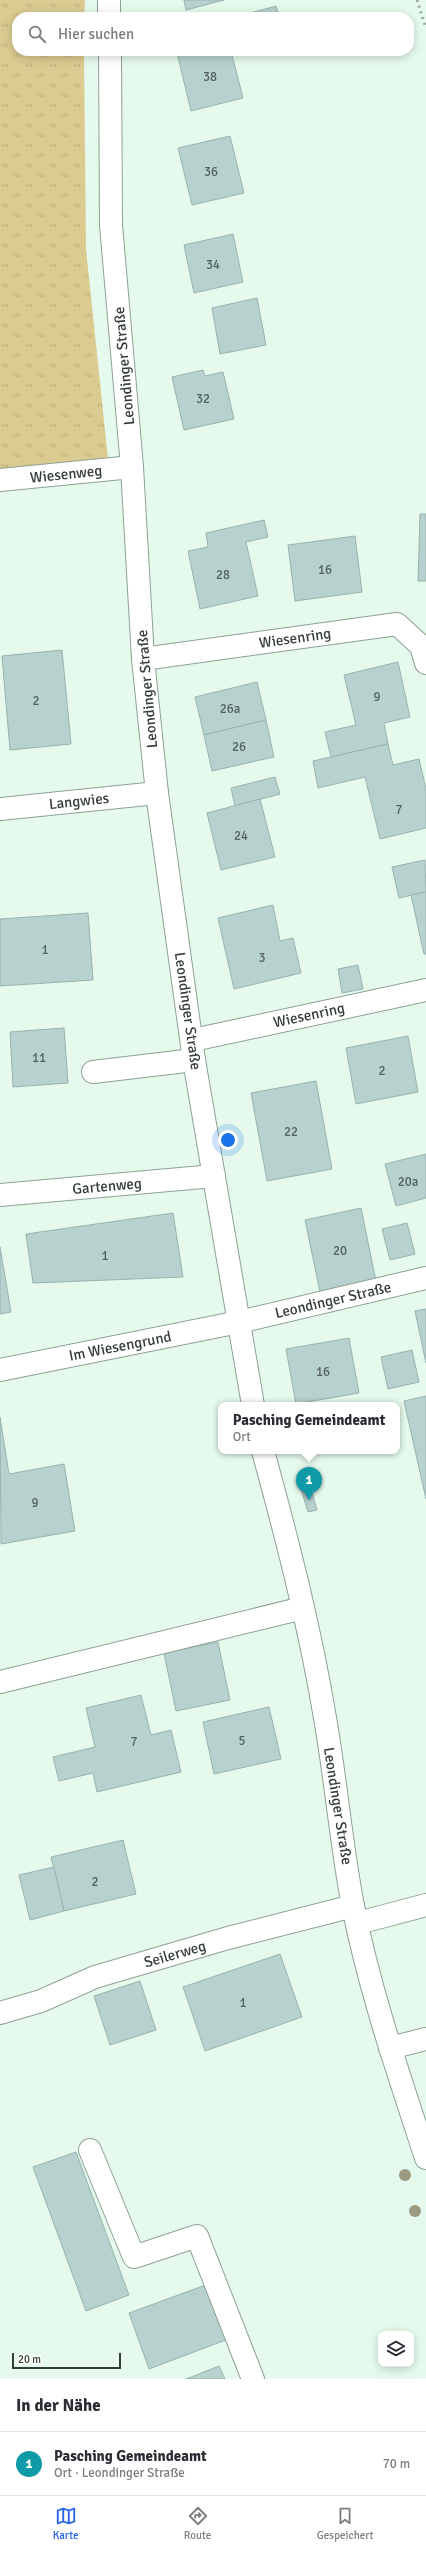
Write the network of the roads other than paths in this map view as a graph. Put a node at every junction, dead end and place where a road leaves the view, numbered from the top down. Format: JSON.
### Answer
{"nodes":[{"id":1,"x":109,"y":0,"type":"edge"},
{"id":2,"x":109,"y":12,"type":"edge"},
{"id":3,"x":110,"y":56,"type":"edge"},
{"id":4,"x":132,"y":467,"type":"junction"},
{"id":5,"x":0,"y":480,"type":"edge"},
{"id":6,"x":143,"y":659,"type":"junction"},
{"id":7,"x":426,"y":663,"type":"edge"},
{"id":8,"x":157,"y":793,"type":"junction"},
{"id":9,"x":0,"y":809,"type":"edge"},
{"id":10,"x":426,"y":990,"type":"edge"},
{"id":11,"x":194,"y":1050,"type":"junction"},
{"id":12,"x":93,"y":1072,"type":"dead end"},
{"id":13,"x":214,"y":1176,"type":"junction"},
{"id":14,"x":0,"y":1195,"type":"edge"},
{"id":15,"x":426,"y":1278,"type":"edge"},
{"id":16,"x":239,"y":1322,"type":"junction"},
{"id":17,"x":0,"y":1370,"type":"edge"},
{"id":18,"x":252,"y":1402,"type":"edge"},
{"id":19,"x":264,"y":1454,"type":"edge"},
{"id":20,"x":303,"y":1608,"type":"junction"},
{"id":21,"x":0,"y":1682,"type":"edge"},
{"id":22,"x":426,"y":1905,"type":"edge"},
{"id":23,"x":355,"y":1914,"type":"junction"},
{"id":24,"x":0,"y":2013,"type":"edge"},
{"id":25,"x":426,"y":2039,"type":"edge"},
{"id":26,"x":390,"y":2048,"type":"junction"},
{"id":27,"x":90,"y":2150,"type":"dead end"},
{"id":28,"x":426,"y":2158,"type":"edge"},
{"id":29,"x":253,"y":2379,"type":"edge"}],
"edges":[{"from":1,"to":2,"type":"street"},
{"from":3,"to":4,"type":"street","name":"Leondinger Straße"},
{"from":4,"to":5,"type":"street","name":"Wiesenweg"},
{"from":4,"to":6,"type":"street","name":"Leondinger Straße"},
{"from":6,"to":7,"type":"street","name":"Wiesenring"},
{"from":6,"to":8,"type":"street","name":"Leondinger Straße"},
{"from":8,"to":9,"type":"street","name":"Langwies"},
{"from":8,"to":11,"type":"street","name":"Leondinger Straße"},
{"from":10,"to":11,"type":"street","name":"Wiesenring"},
{"from":11,"to":12,"type":"street","name":"Wiesenring"},
{"from":11,"to":13,"type":"street","name":"Leondinger Straße"},
{"from":13,"to":14,"type":"street","name":"Gartenweg"},
{"from":13,"to":16,"type":"street","name":"Leondinger Straße"},
{"from":15,"to":16,"type":"street","name":"Leondinger Straße"},
{"from":16,"to":17,"type":"street","name":"Im Wiesengrund"},
{"from":16,"to":18,"type":"street","name":"Leondinger Straße"},
{"from":19,"to":20,"type":"street","name":"Leondinger Straße"},
{"from":20,"to":21,"type":"street"},
{"from":20,"to":23,"type":"street","name":"Leondinger Straße"},
{"from":22,"to":23,"type":"street","name":"Seilerweg"},
{"from":23,"to":24,"type":"street","name":"Seilerweg"},
{"from":23,"to":26,"type":"street","name":"Leondinger Straße"},
{"from":25,"to":26,"type":"street"},
{"from":26,"to":28,"type":"street","name":"Leondinger Straße"},
{"from":27,"to":29,"type":"street"}]}
